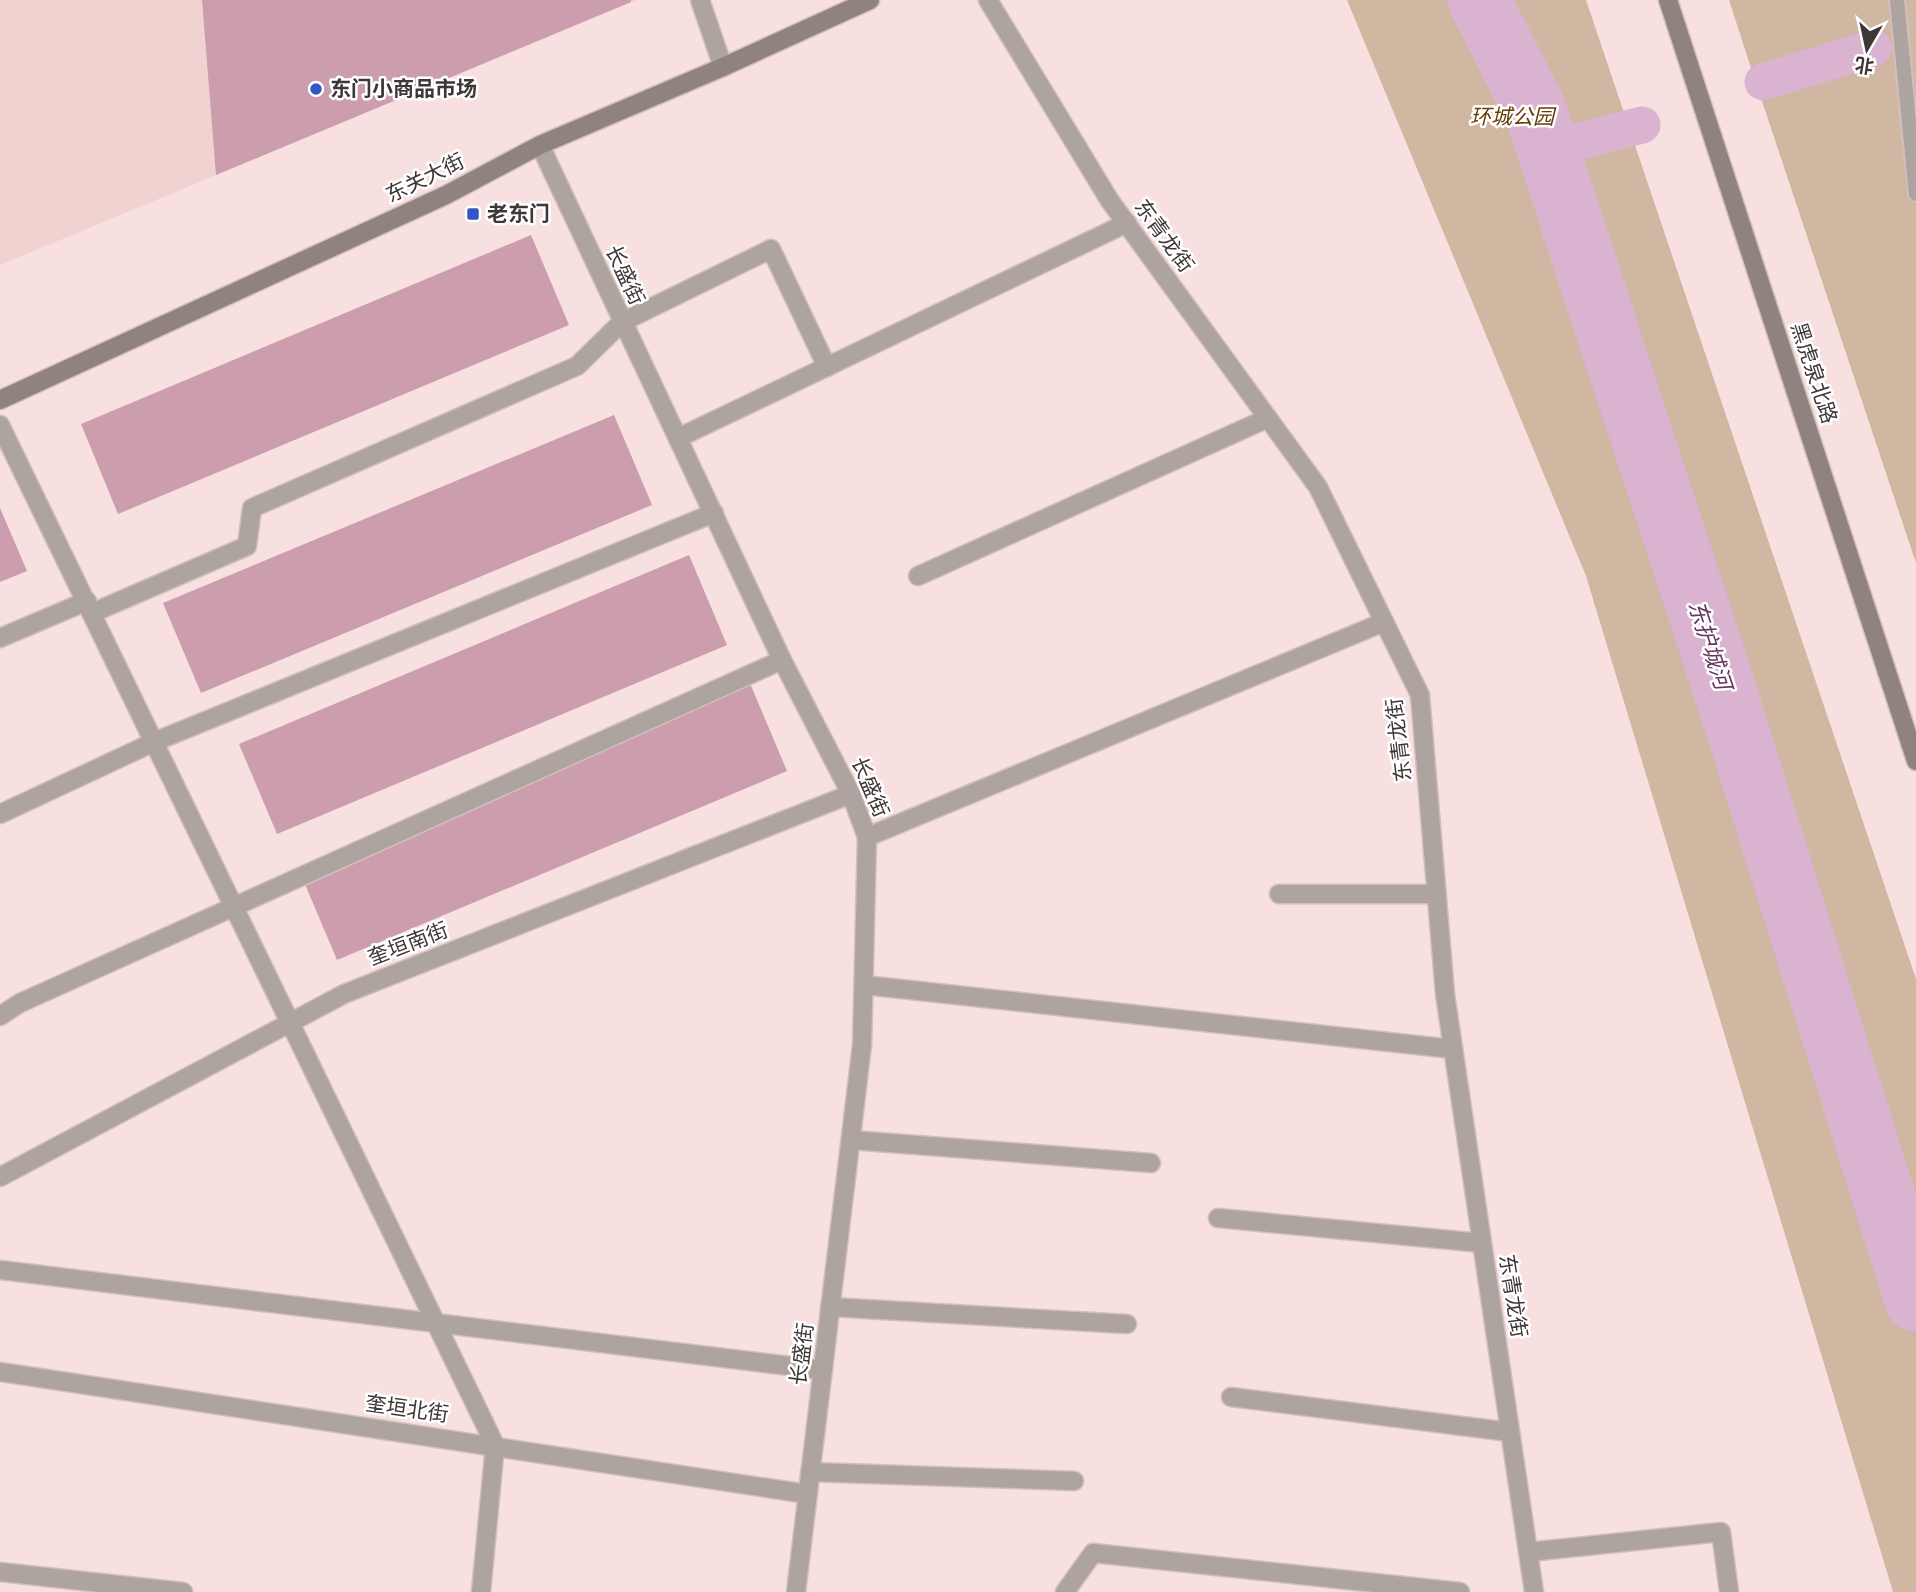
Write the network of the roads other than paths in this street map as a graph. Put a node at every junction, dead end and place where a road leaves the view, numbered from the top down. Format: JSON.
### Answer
{"nodes":[{"id":1,"x":700,"y":0,"type":"edge"},
{"id":2,"x":870,"y":0,"type":"edge"},
{"id":3,"x":988,"y":0,"type":"edge"},
{"id":4,"x":1668,"y":0,"type":"edge"},
{"id":5,"x":1897,"y":0,"type":"edge"},
{"id":6,"x":723,"y":67,"type":"junction"},
{"id":7,"x":540,"y":145,"type":"junction"},
{"id":8,"x":1916,"y":194,"type":"edge"},
{"id":9,"x":1127,"y":223,"type":"junction"},
{"id":10,"x":622,"y":322,"type":"junction"},
{"id":11,"x":827,"y":367,"type":"junction"},
{"id":12,"x":0,"y":400,"type":"edge"},
{"id":13,"x":1268,"y":418,"type":"junction"},
{"id":14,"x":0,"y":425,"type":"edge"},
{"id":15,"x":678,"y":438,"type":"junction"},
{"id":16,"x":714,"y":513,"type":"junction"},
{"id":17,"x":918,"y":576,"type":"dead end"},
{"id":18,"x":90,"y":607,"type":"junction"},
{"id":19,"x":1384,"y":622,"type":"junction"},
{"id":20,"x":0,"y":638,"type":"edge"},
{"id":21,"x":782,"y":660,"type":"junction"},
{"id":22,"x":154,"y":742,"type":"junction"},
{"id":23,"x":1916,"y":761,"type":"edge"},
{"id":24,"x":851,"y":794,"type":"junction"},
{"id":25,"x":0,"y":814,"type":"edge"},
{"id":26,"x":867,"y":837,"type":"junction"},
{"id":27,"x":1279,"y":894,"type":"dead end"},
{"id":28,"x":1436,"y":894,"type":"junction"},
{"id":29,"x":233,"y":906,"type":"junction"},
{"id":30,"x":864,"y":985,"type":"junction"},
{"id":31,"x":0,"y":1016,"type":"edge"},
{"id":32,"x":290,"y":1023,"type":"junction"},
{"id":33,"x":1453,"y":1049,"type":"junction"},
{"id":34,"x":850,"y":1140,"type":"junction"},
{"id":35,"x":1151,"y":1163,"type":"dead end"},
{"id":36,"x":0,"y":1177,"type":"edge"},
{"id":37,"x":1218,"y":1218,"type":"dead end"},
{"id":38,"x":1482,"y":1243,"type":"junction"},
{"id":39,"x":0,"y":1270,"type":"edge"},
{"id":40,"x":830,"y":1307,"type":"junction"},
{"id":41,"x":435,"y":1322,"type":"junction"},
{"id":42,"x":1127,"y":1324,"type":"dead end"},
{"id":43,"x":823,"y":1370,"type":"junction"},
{"id":44,"x":0,"y":1373,"type":"edge"},
{"id":45,"x":1231,"y":1397,"type":"dead end"},
{"id":46,"x":1510,"y":1432,"type":"junction"},
{"id":47,"x":495,"y":1445,"type":"junction"},
{"id":48,"x":810,"y":1472,"type":"junction"},
{"id":49,"x":1074,"y":1482,"type":"dead end"},
{"id":50,"x":807,"y":1494,"type":"junction"},
{"id":51,"x":1528,"y":1552,"type":"junction"},
{"id":52,"x":0,"y":1572,"type":"edge"},
{"id":53,"x":183,"y":1592,"type":"edge"},
{"id":54,"x":481,"y":1592,"type":"edge"},
{"id":55,"x":796,"y":1592,"type":"edge"},
{"id":56,"x":1065,"y":1592,"type":"edge"},
{"id":57,"x":1460,"y":1592,"type":"edge"},
{"id":58,"x":1534,"y":1592,"type":"edge"},
{"id":59,"x":1730,"y":1592,"type":"edge"}],
"edges":[{"from":1,"to":6,"type":"street"},
{"from":2,"to":6,"type":"main road","name":"东关大街"},
{"from":3,"to":9,"type":"street","name":"东青龙街"},
{"from":4,"to":23,"type":"main road","name":"黑虎泉北路"},
{"from":5,"to":8,"type":"lane"},
{"from":6,"to":7,"type":"main road","name":"东关大街"},
{"from":7,"to":10,"type":"street","name":"长盛街"},
{"from":7,"to":12,"type":"main road","name":"东关大街"},
{"from":9,"to":11,"type":"street"},
{"from":9,"to":13,"type":"street","name":"东青龙街"},
{"from":10,"to":11,"type":"street"},
{"from":10,"to":15,"type":"street","name":"长盛街"},
{"from":10,"to":18,"type":"street"},
{"from":11,"to":15,"type":"street"},
{"from":13,"to":17,"type":"street"},
{"from":13,"to":19,"type":"street","name":"东青龙街"},
{"from":14,"to":18,"type":"street"},
{"from":15,"to":16,"type":"street","name":"长盛街"},
{"from":16,"to":21,"type":"street","name":"长盛街"},
{"from":16,"to":22,"type":"street"},
{"from":18,"to":20,"type":"street"},
{"from":18,"to":22,"type":"street"},
{"from":19,"to":26,"type":"street"},
{"from":19,"to":28,"type":"street","name":"东青龙街"},
{"from":21,"to":24,"type":"street","name":"长盛街"},
{"from":21,"to":29,"type":"street"},
{"from":22,"to":25,"type":"street"},
{"from":22,"to":29,"type":"street"},
{"from":24,"to":26,"type":"street","name":"长盛街"},
{"from":24,"to":32,"type":"street","name":"奎垣南街"},
{"from":26,"to":30,"type":"street","name":"长盛街"},
{"from":27,"to":28,"type":"street"},
{"from":28,"to":33,"type":"street","name":"东青龙街"},
{"from":29,"to":31,"type":"street"},
{"from":29,"to":32,"type":"street"},
{"from":30,"to":33,"type":"street"},
{"from":30,"to":34,"type":"street","name":"长盛街"},
{"from":32,"to":36,"type":"street","name":"奎垣南街"},
{"from":32,"to":41,"type":"street"},
{"from":33,"to":38,"type":"street","name":"东青龙街"},
{"from":34,"to":35,"type":"street"},
{"from":34,"to":40,"type":"street","name":"长盛街"},
{"from":37,"to":38,"type":"street"},
{"from":38,"to":46,"type":"street","name":"东青龙街"},
{"from":39,"to":41,"type":"street"},
{"from":40,"to":42,"type":"street"},
{"from":40,"to":43,"type":"street","name":"长盛街"},
{"from":41,"to":43,"type":"street"},
{"from":41,"to":47,"type":"street"},
{"from":43,"to":48,"type":"street","name":"长盛街"},
{"from":44,"to":47,"type":"street","name":"奎垣北街"},
{"from":45,"to":46,"type":"street"},
{"from":46,"to":51,"type":"street","name":"东青龙街"},
{"from":47,"to":50,"type":"street","name":"奎垣北街"},
{"from":47,"to":54,"type":"street"},
{"from":48,"to":49,"type":"street"},
{"from":48,"to":50,"type":"street","name":"长盛街"},
{"from":50,"to":55,"type":"street","name":"长盛街"},
{"from":51,"to":58,"type":"street","name":"东青龙街"},
{"from":51,"to":59,"type":"street"},
{"from":52,"to":53,"type":"street"},
{"from":56,"to":57,"type":"street"}]}
